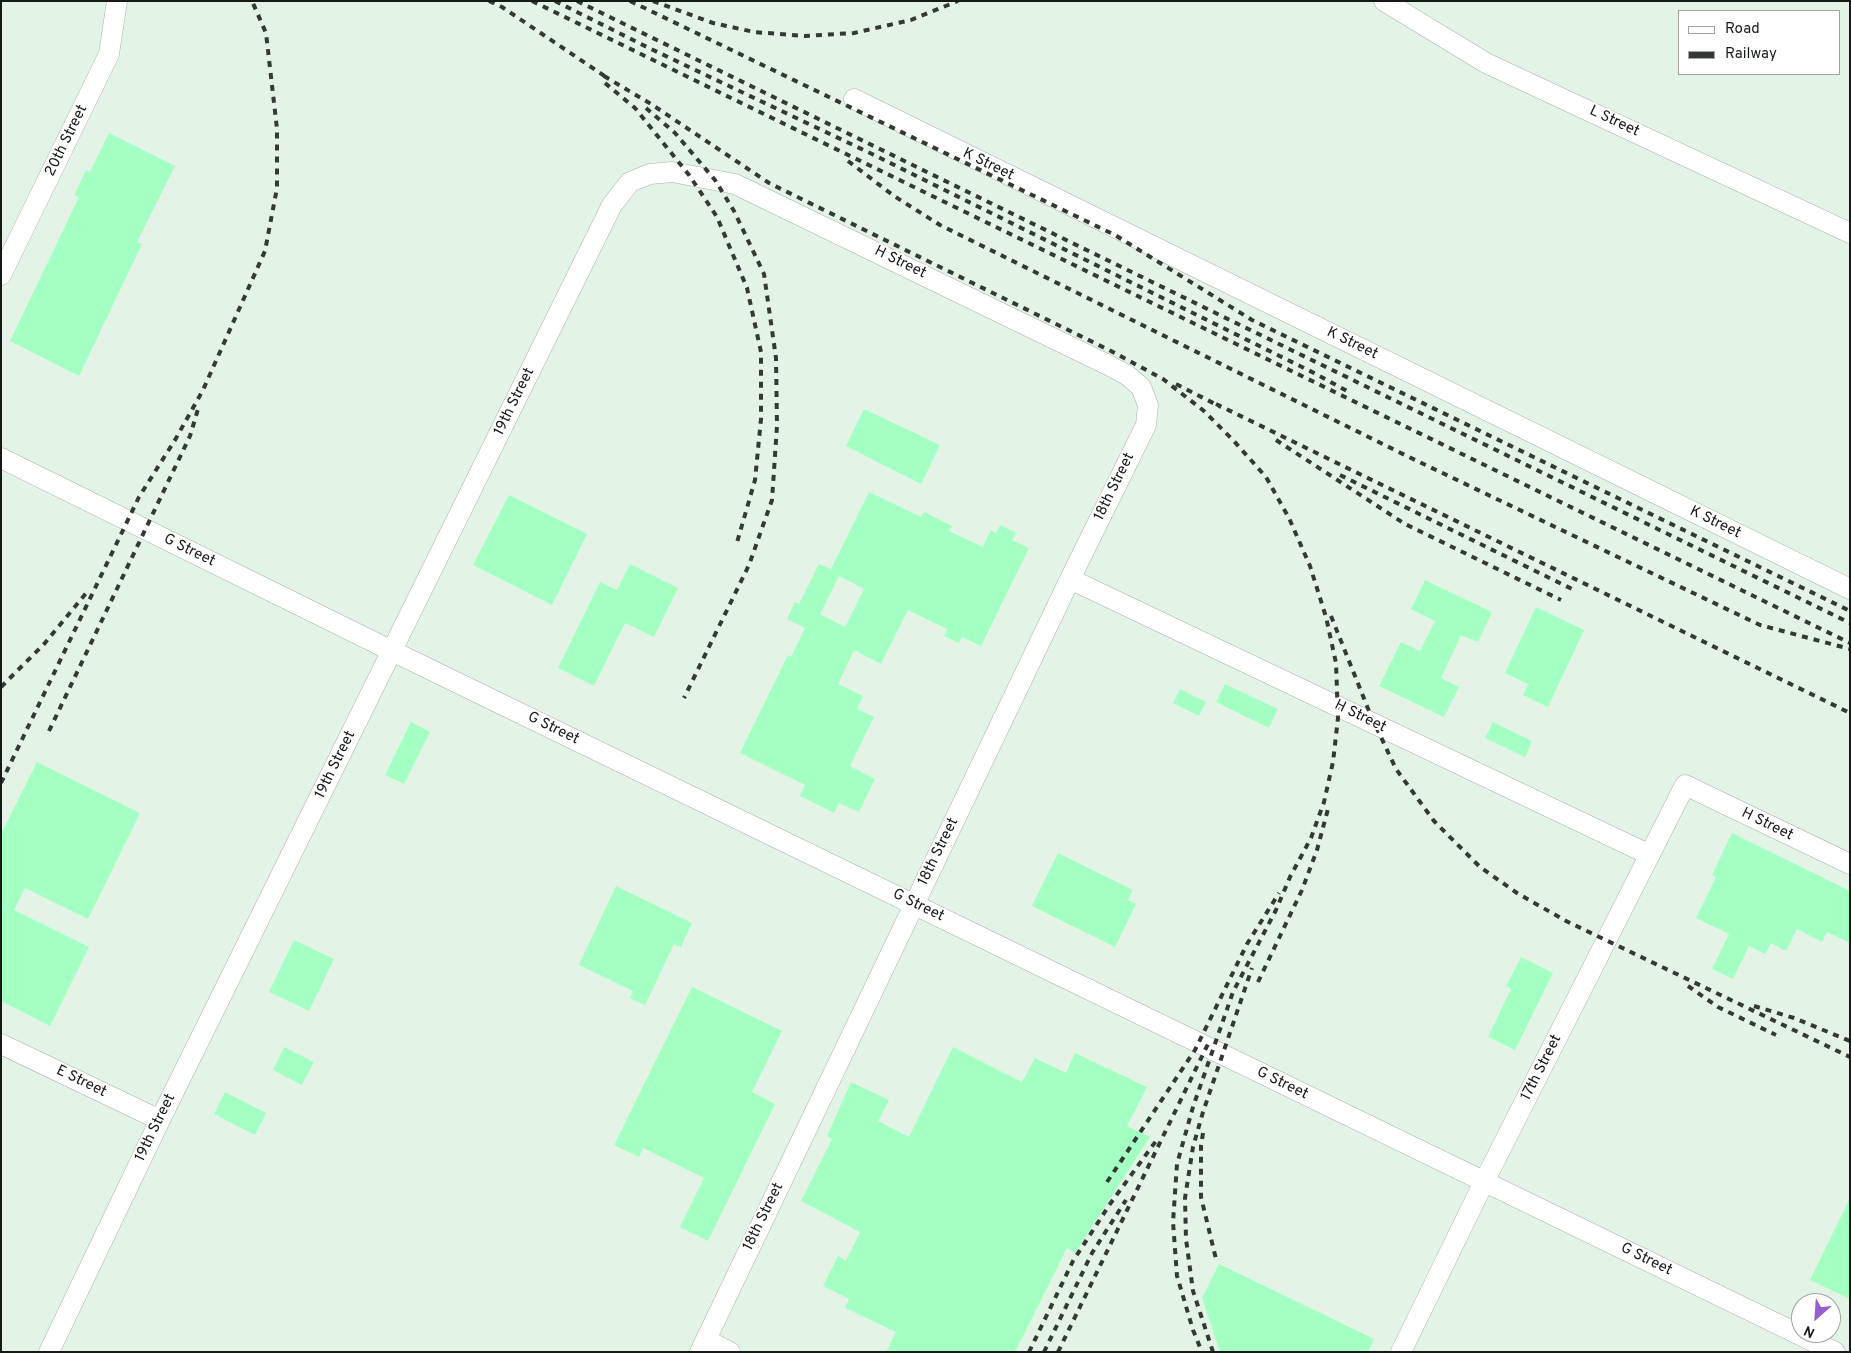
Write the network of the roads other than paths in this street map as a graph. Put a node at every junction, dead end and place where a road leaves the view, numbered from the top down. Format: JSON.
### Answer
{"nodes":[{"id":1,"x":117,"y":1,"type":"edge"},
{"id":2,"x":1384,"y":1,"type":"edge"},
{"id":3,"x":854,"y":99,"type":"dead end"},
{"id":4,"x":630,"y":182,"type":"joint"},
{"id":5,"x":1850,"y":233,"type":"edge"},
{"id":6,"x":1,"y":275,"type":"edge"},
{"id":7,"x":1148,"y":405,"type":"joint"},
{"id":8,"x":1,"y":458,"type":"edge"},
{"id":9,"x":1070,"y":579,"type":"junction"},
{"id":10,"x":1850,"y":590,"type":"edge"},
{"id":11,"x":392,"y":652,"type":"junction"},
{"id":12,"x":1685,"y":785,"type":"joint"},
{"id":13,"x":1650,"y":855,"type":"junction"},
{"id":14,"x":1850,"y":864,"type":"edge"},
{"id":15,"x":914,"y":904,"type":"junction"},
{"id":16,"x":1,"y":1044,"type":"edge"},
{"id":17,"x":160,"y":1120,"type":"junction"},
{"id":18,"x":1484,"y":1182,"type":"junction"},
{"id":19,"x":703,"y":1346,"type":"edge"},
{"id":20,"x":49,"y":1352,"type":"edge"},
{"id":21,"x":730,"y":1352,"type":"edge"},
{"id":22,"x":1401,"y":1352,"type":"edge"},
{"id":23,"x":1835,"y":1352,"type":"edge"}],
"edges":[{"from":1,"to":6,"type":"lane","name":"20th Street"},
{"from":2,"to":5,"type":"lane","name":"L Street"},
{"from":3,"to":10,"type":"lane","name":"K Street"},
{"from":4,"to":7,"type":"lane","name":"H Street"},
{"from":4,"to":11,"type":"lane","name":"19th Street"},
{"from":7,"to":9,"type":"lane","name":"18th Street"},
{"from":8,"to":11,"type":"lane","name":"G Street"},
{"from":9,"to":13,"type":"lane","name":"H Street"},
{"from":9,"to":15,"type":"lane","name":"18th Street"},
{"from":11,"to":15,"type":"lane","name":"G Street"},
{"from":11,"to":17,"type":"lane","name":"19th Street"},
{"from":12,"to":13,"type":"lane","name":"17th Street"},
{"from":12,"to":14,"type":"lane","name":"H Street"},
{"from":13,"to":18,"type":"lane","name":"17th Street"},
{"from":15,"to":18,"type":"lane","name":"G Street"},
{"from":15,"to":19,"type":"lane","name":"18th Street"},
{"from":16,"to":17,"type":"lane","name":"E Street"},
{"from":17,"to":20,"type":"lane","name":"19th Street"},
{"from":18,"to":22,"type":"lane","name":"17th Street"},
{"from":18,"to":23,"type":"lane","name":"G Street"},
{"from":19,"to":21,"type":"lane"}]}
